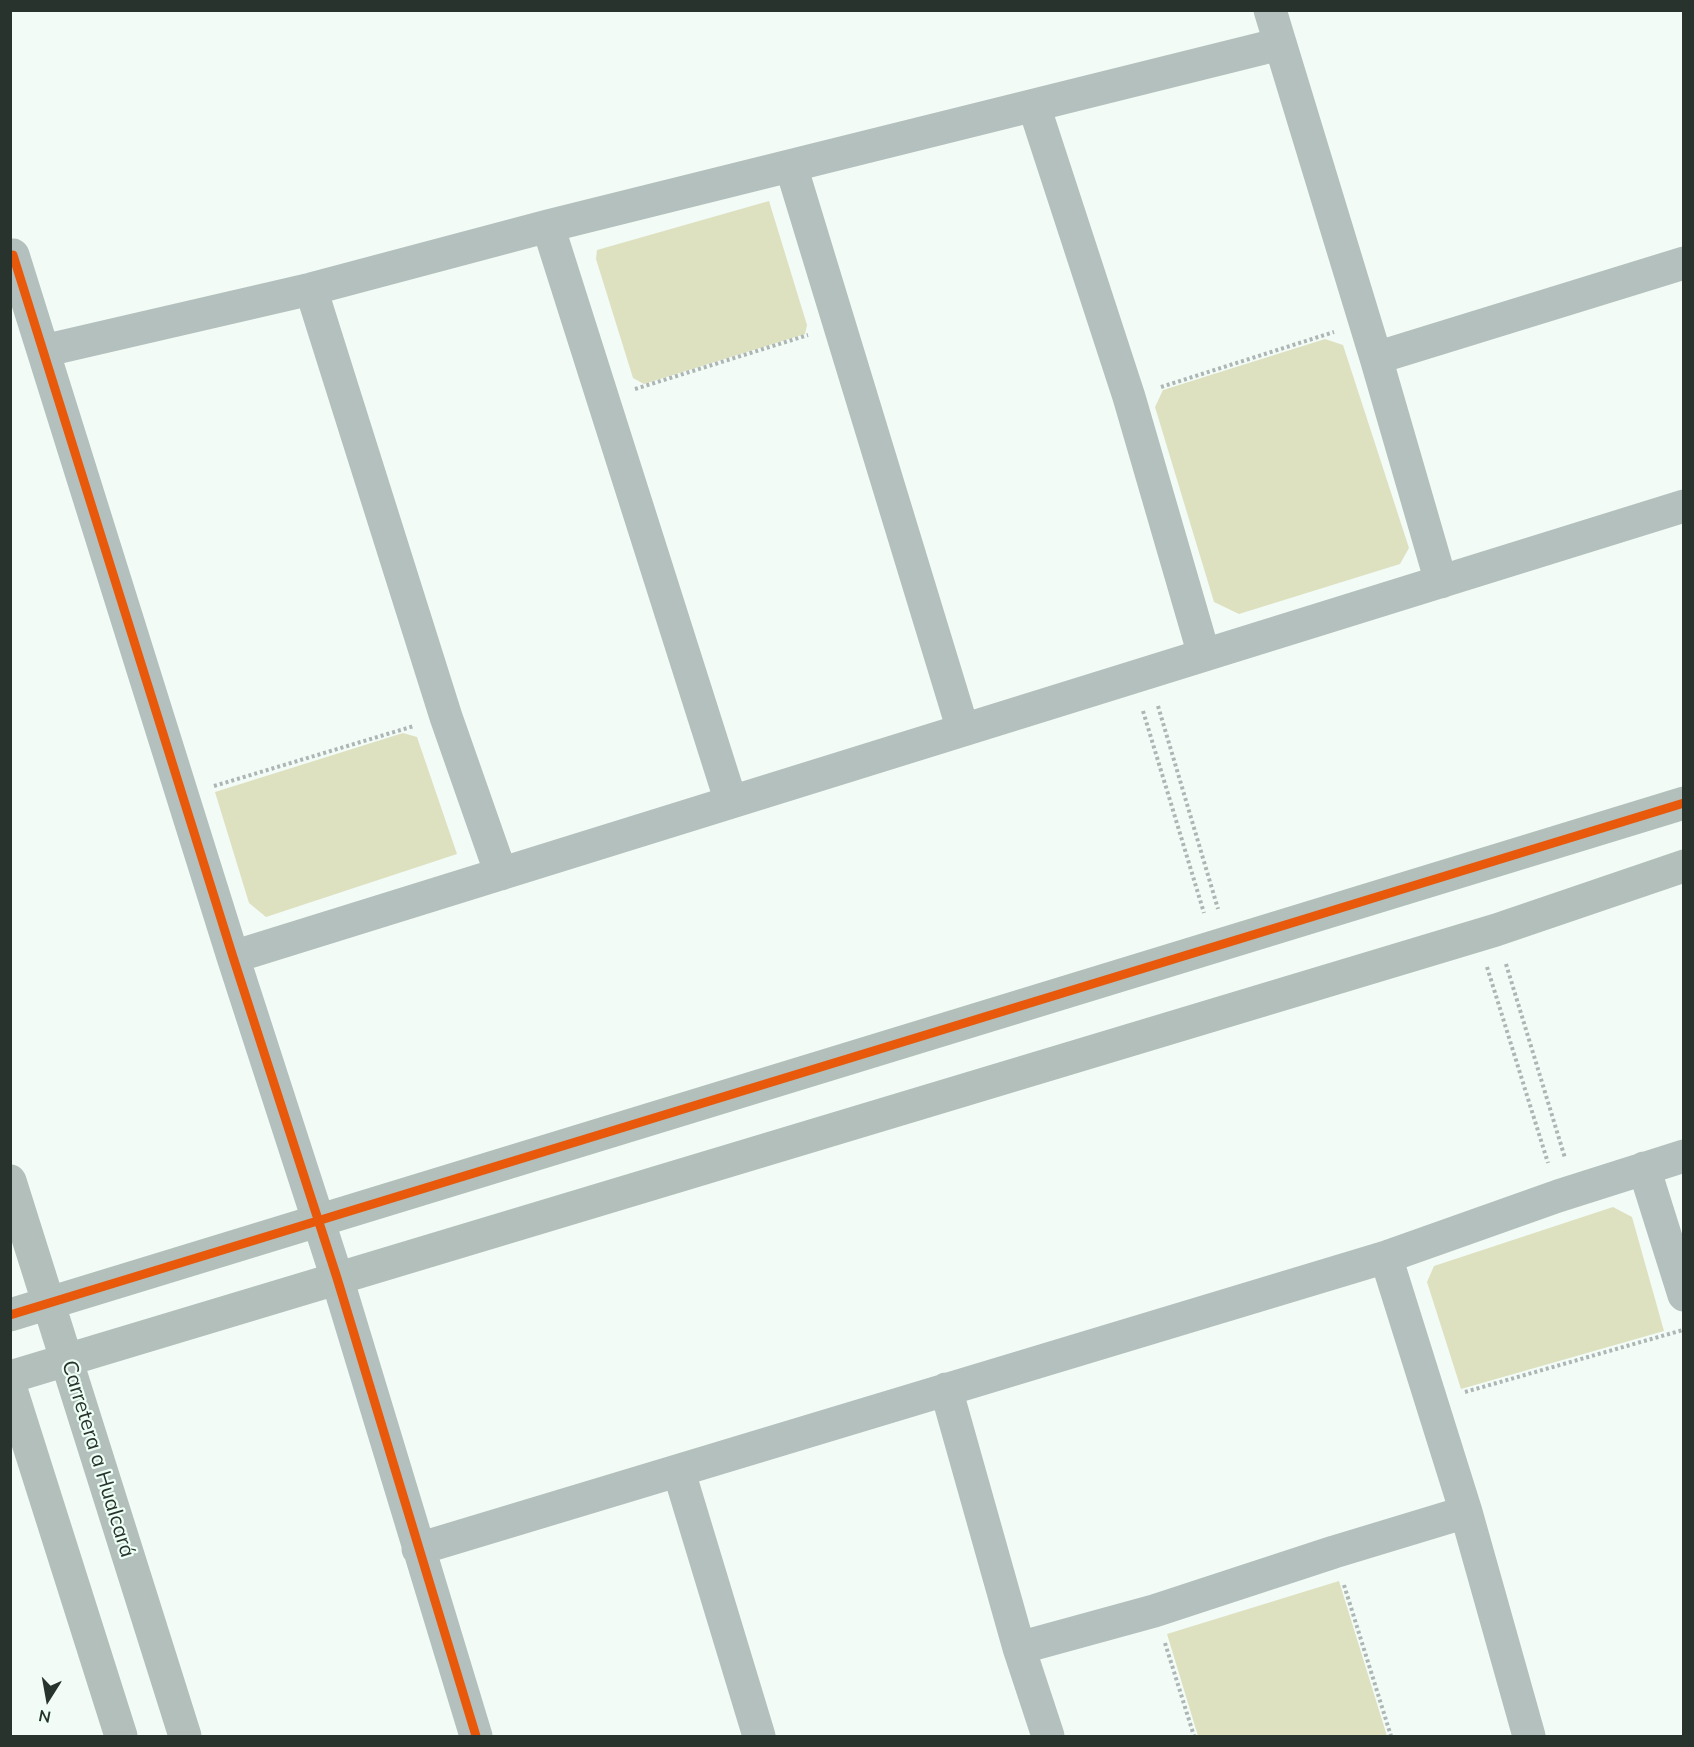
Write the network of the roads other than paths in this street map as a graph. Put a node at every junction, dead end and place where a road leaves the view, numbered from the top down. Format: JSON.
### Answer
{"nodes":[{"id":1,"x":1270,"y":10,"type":"edge"},
{"id":2,"x":1280,"y":44,"type":"junction"},
{"id":3,"x":1034,"y":106,"type":"junction"},
{"id":4,"x":791,"y":166,"type":"junction"},
{"id":5,"x":548,"y":226,"type":"junction"},
{"id":6,"x":13,"y":255,"type":"dead end"},
{"id":7,"x":1683,"y":263,"type":"edge"},
{"id":8,"x":311,"y":289,"type":"junction"},
{"id":9,"x":43,"y":351,"type":"junction"},
{"id":10,"x":1376,"y":358,"type":"junction"},
{"id":11,"x":1683,"y":506,"type":"edge"},
{"id":12,"x":1441,"y":582,"type":"junction"},
{"id":13,"x":1204,"y":655,"type":"junction"},
{"id":14,"x":963,"y":730,"type":"junction"},
{"id":15,"x":731,"y":802,"type":"junction"},
{"id":16,"x":1683,"y":803,"type":"edge"},
{"id":17,"x":1683,"y":866,"type":"edge"},
{"id":18,"x":501,"y":874,"type":"junction"},
{"id":19,"x":233,"y":957,"type":"junction"},
{"id":20,"x":1683,"y":1156,"type":"edge"},
{"id":21,"x":1644,"y":1168,"type":"junction"},
{"id":22,"x":10,"y":1181,"type":"edge"},
{"id":23,"x":317,"y":1219,"type":"junction"},
{"id":24,"x":1386,"y":1257,"type":"junction"},
{"id":25,"x":337,"y":1278,"type":"junction"},
{"id":26,"x":1683,"y":1294,"type":"edge"},
{"id":27,"x":49,"y":1302,"type":"junction"},
{"id":28,"x":10,"y":1315,"type":"edge"},
{"id":29,"x":67,"y":1358,"type":"junction"},
{"id":30,"x":10,"y":1377,"type":"edge"},
{"id":31,"x":10,"y":1386,"type":"edge"},
{"id":32,"x":946,"y":1389,"type":"junction"},
{"id":33,"x":679,"y":1472,"type":"junction"},
{"id":34,"x":1466,"y":1512,"type":"junction"},
{"id":35,"x":418,"y":1549,"type":"junction"},
{"id":36,"x":1020,"y":1648,"type":"junction"},
{"id":37,"x":121,"y":1737,"type":"edge"},
{"id":38,"x":185,"y":1737,"type":"edge"},
{"id":39,"x":476,"y":1737,"type":"edge"},
{"id":40,"x":759,"y":1737,"type":"edge"},
{"id":41,"x":1048,"y":1737,"type":"edge"},
{"id":42,"x":1529,"y":1737,"type":"edge"}],
"edges":[{"from":1,"to":2,"type":"street"},
{"from":2,"to":3,"type":"street"},
{"from":2,"to":10,"type":"street"},
{"from":3,"to":4,"type":"street"},
{"from":3,"to":13,"type":"street"},
{"from":4,"to":5,"type":"street"},
{"from":4,"to":14,"type":"street"},
{"from":5,"to":8,"type":"street"},
{"from":5,"to":15,"type":"street"},
{"from":6,"to":9,"type":"street"},
{"from":7,"to":10,"type":"street"},
{"from":8,"to":9,"type":"street"},
{"from":8,"to":18,"type":"street"},
{"from":9,"to":19,"type":"street"},
{"from":10,"to":12,"type":"street"},
{"from":11,"to":12,"type":"street"},
{"from":12,"to":13,"type":"street"},
{"from":13,"to":14,"type":"street"},
{"from":14,"to":15,"type":"street"},
{"from":15,"to":18,"type":"street"},
{"from":16,"to":23,"type":"street"},
{"from":17,"to":25,"type":"street"},
{"from":18,"to":19,"type":"street"},
{"from":19,"to":23,"type":"street"},
{"from":20,"to":21,"type":"street"},
{"from":21,"to":24,"type":"street"},
{"from":21,"to":26,"type":"street"},
{"from":22,"to":27,"type":"street","name":"Carretera a Hualcará"},
{"from":23,"to":25,"type":"street"},
{"from":23,"to":27,"type":"street"},
{"from":24,"to":32,"type":"street"},
{"from":24,"to":34,"type":"street"},
{"from":25,"to":29,"type":"street"},
{"from":25,"to":35,"type":"street"},
{"from":27,"to":28,"type":"street"},
{"from":27,"to":29,"type":"street","name":"Carretera a Hualcará"},
{"from":29,"to":30,"type":"street"},
{"from":29,"to":38,"type":"street","name":"Carretera a Hualcará"},
{"from":31,"to":37,"type":"street"},
{"from":32,"to":33,"type":"street"},
{"from":32,"to":36,"type":"street"},
{"from":33,"to":35,"type":"street"},
{"from":33,"to":40,"type":"street"},
{"from":34,"to":36,"type":"street"},
{"from":34,"to":42,"type":"street"},
{"from":35,"to":39,"type":"street"},
{"from":36,"to":41,"type":"street"}]}
